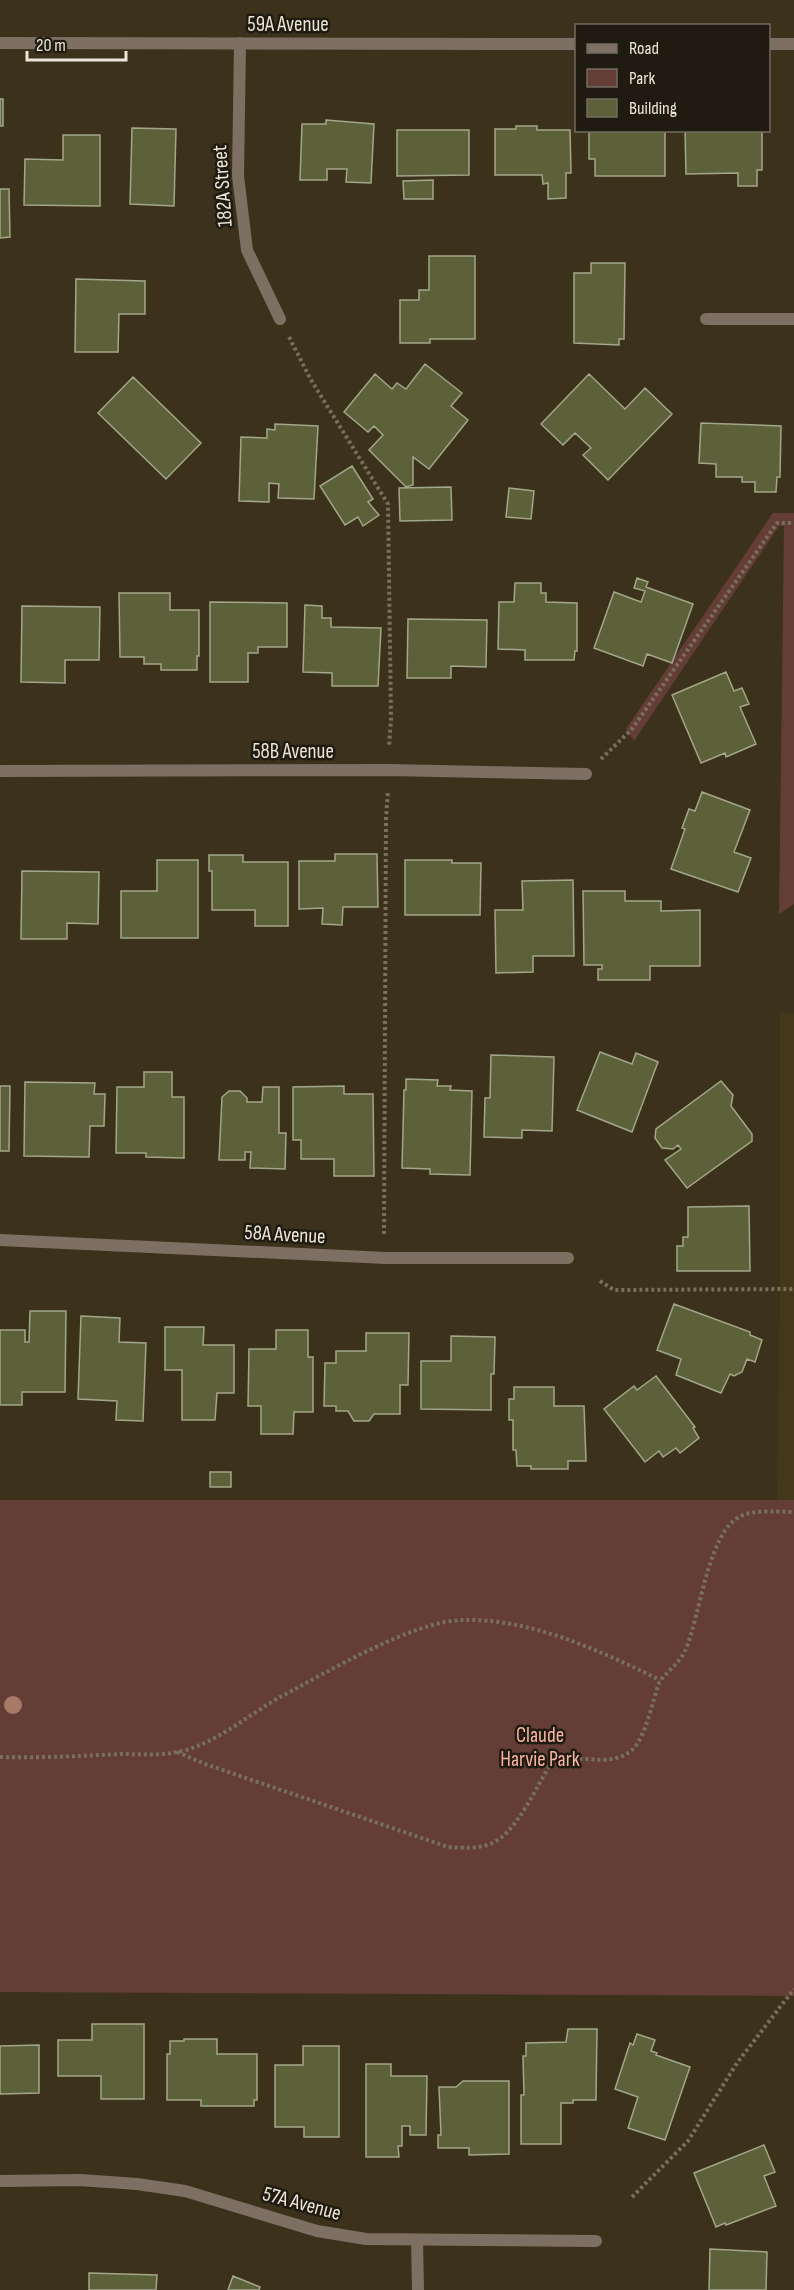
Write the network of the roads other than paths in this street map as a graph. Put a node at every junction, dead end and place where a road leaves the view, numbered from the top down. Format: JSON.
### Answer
{"nodes":[{"id":1,"x":0,"y":43,"type":"edge"},
{"id":2,"x":240,"y":43,"type":"junction"},
{"id":3,"x":575,"y":44,"type":"edge"},
{"id":4,"x":770,"y":44,"type":"edge"},
{"id":5,"x":794,"y":44,"type":"edge"},
{"id":6,"x":280,"y":319,"type":"road end"},
{"id":7,"x":706,"y":319,"type":"dead end"},
{"id":8,"x":794,"y":319,"type":"edge"},
{"id":9,"x":0,"y":771,"type":"edge"},
{"id":10,"x":586,"y":774,"type":"road end"},
{"id":11,"x":0,"y":1240,"type":"edge"},
{"id":12,"x":568,"y":1258,"type":"dead end"},
{"id":13,"x":0,"y":2181,"type":"edge"},
{"id":14,"x":417,"y":2240,"type":"junction"},
{"id":15,"x":597,"y":2241,"type":"dead end"},
{"id":16,"x":418,"y":2290,"type":"edge"}],
"edges":[{"from":1,"to":2,"type":"street","name":"59A Avenue"},
{"from":2,"to":3,"type":"street","name":"59A Avenue"},
{"from":2,"to":6,"type":"street","name":"182A Street"},
{"from":4,"to":5,"type":"street"},
{"from":7,"to":8,"type":"street"},
{"from":9,"to":10,"type":"street","name":"58B Avenue"},
{"from":11,"to":12,"type":"street","name":"58A Avenue"},
{"from":13,"to":14,"type":"street","name":"57A Avenue"},
{"from":14,"to":15,"type":"street","name":"57A Avenue"},
{"from":14,"to":16,"type":"street"}]}
